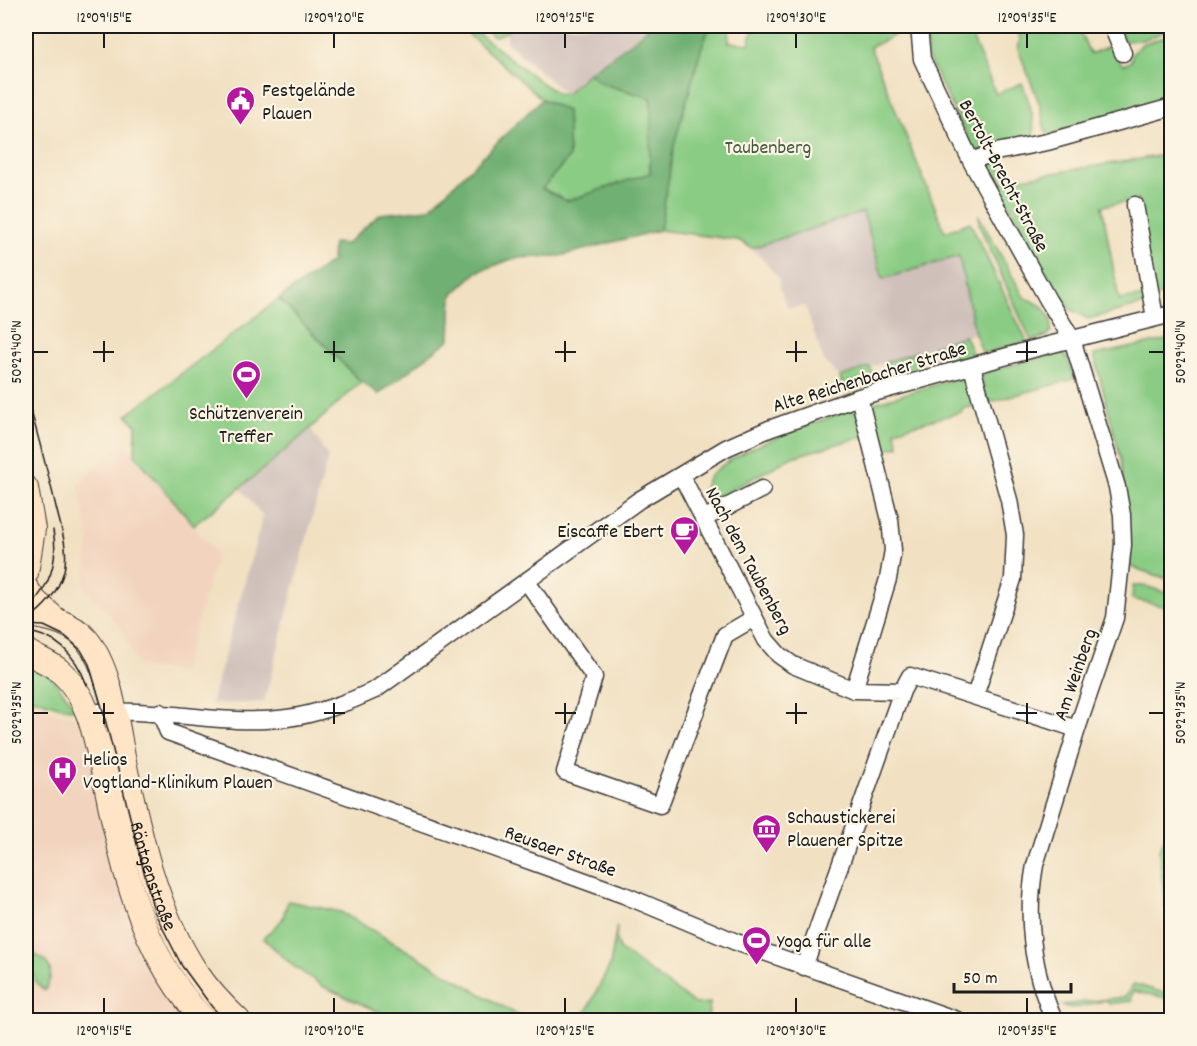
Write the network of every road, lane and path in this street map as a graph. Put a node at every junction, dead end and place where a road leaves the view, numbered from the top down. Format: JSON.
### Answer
{"nodes":[{"id":1,"x":919,"y":26,"type":"edge"},
{"id":2,"x":1112,"y":26,"type":"edge"},
{"id":3,"x":1123,"y":53,"type":"dead end"},
{"id":4,"x":1172,"y":107,"type":"edge"},
{"id":5,"x":971,"y":161,"type":"junction"},
{"id":6,"x":1135,"y":206,"type":"dead end"},
{"id":7,"x":1172,"y":314,"type":"edge"},
{"id":8,"x":1155,"y":318,"type":"junction"},
{"id":9,"x":1072,"y":339,"type":"junction"},
{"id":10,"x":972,"y":367,"type":"junction"},
{"id":11,"x":859,"y":397,"type":"junction"},
{"id":12,"x":681,"y":475,"type":"junction"},
{"id":13,"x":762,"y":489,"type":"dead end"},
{"id":14,"x":26,"y":494,"type":"edge"},
{"id":15,"x":703,"y":519,"type":"junction"},
{"id":16,"x":26,"y":573,"type":"edge"},
{"id":17,"x":527,"y":582,"type":"junction"},
{"id":18,"x":26,"y":588,"type":"edge"},
{"id":19,"x":26,"y":615,"type":"edge"},
{"id":20,"x":754,"y":618,"type":"junction"},
{"id":21,"x":56,"y":620,"type":"junction"},
{"id":22,"x":28,"y":654,"type":"edge"},
{"id":23,"x":854,"y":690,"type":"junction"},
{"id":24,"x":902,"y":691,"type":"junction"},
{"id":25,"x":975,"y":696,"type":"junction"},
{"id":26,"x":115,"y":711,"type":"junction"},
{"id":27,"x":160,"y":712,"type":"junction"},
{"id":28,"x":89,"y":713,"type":"junction"},
{"id":29,"x":1077,"y":729,"type":"junction"},
{"id":30,"x":804,"y":967,"type":"junction"},
{"id":31,"x":204,"y":1020,"type":"edge"},
{"id":32,"x":238,"y":1020,"type":"edge"},
{"id":33,"x":957,"y":1020,"type":"edge"},
{"id":34,"x":1054,"y":1020,"type":"edge"}],
"edges":[{"from":1,"to":5,"type":"street","name":"Bertolt-Brecht-Straße"},
{"from":2,"to":3,"type":"street"},
{"from":4,"to":5,"type":"street"},
{"from":5,"to":9,"type":"street","name":"Bertolt-Brecht-Straße"},
{"from":6,"to":8,"type":"street"},
{"from":7,"to":8,"type":"street","name":"Alte Reichenbacher Straße"},
{"from":8,"to":9,"type":"street","name":"Alte Reichenbacher Straße"},
{"from":9,"to":10,"type":"street","name":"Alte Reichenbacher Straße"},
{"from":9,"to":29,"type":"street","name":"Am Weinberg"},
{"from":10,"to":11,"type":"street","name":"Alte Reichenbacher Straße"},
{"from":10,"to":25,"type":"street"},
{"from":11,"to":12,"type":"street","name":"Alte Reichenbacher Straße"},
{"from":11,"to":23,"type":"street"},
{"from":12,"to":15,"type":"street","name":"Nach dem Taubenberg"},
{"from":12,"to":17,"type":"street","name":"Alte Reichenbacher Straße"},
{"from":13,"to":15,"type":"street"},
{"from":14,"to":16,"type":"street"},
{"from":15,"to":20,"type":"street","name":"Nach dem Taubenberg"},
{"from":17,"to":20,"type":"street"},
{"from":17,"to":27,"type":"street","name":"Alte Reichenbacher Straße"},
{"from":18,"to":21,"type":"street"},
{"from":19,"to":21,"type":"street","name":"Röntgenstraße"},
{"from":20,"to":23,"type":"street","name":"Nach dem Taubenberg"},
{"from":21,"to":26,"type":"street","name":"Röntgenstraße"},
{"from":22,"to":28,"type":"street","name":"Röntgenstraße"},
{"from":23,"to":24,"type":"street","name":"Nach dem Taubenberg"},
{"from":24,"to":25,"type":"street","name":"Nach dem Taubenberg"},
{"from":24,"to":30,"type":"street"},
{"from":25,"to":29,"type":"street","name":"Nach dem Taubenberg"},
{"from":26,"to":27,"type":"street","name":"Alte Reichenbacher Straße"},
{"from":26,"to":28,"type":"street","name":"Alte Reichenbacher Straße"},
{"from":26,"to":32,"type":"street","name":"Röntgenstraße"},
{"from":27,"to":30,"type":"street","name":"Reusaer Straße"},
{"from":28,"to":31,"type":"street","name":"Röntgenstraße"},
{"from":29,"to":34,"type":"street","name":"Am Weinberg"},
{"from":30,"to":33,"type":"street","name":"Reusaer Straße"}]}
